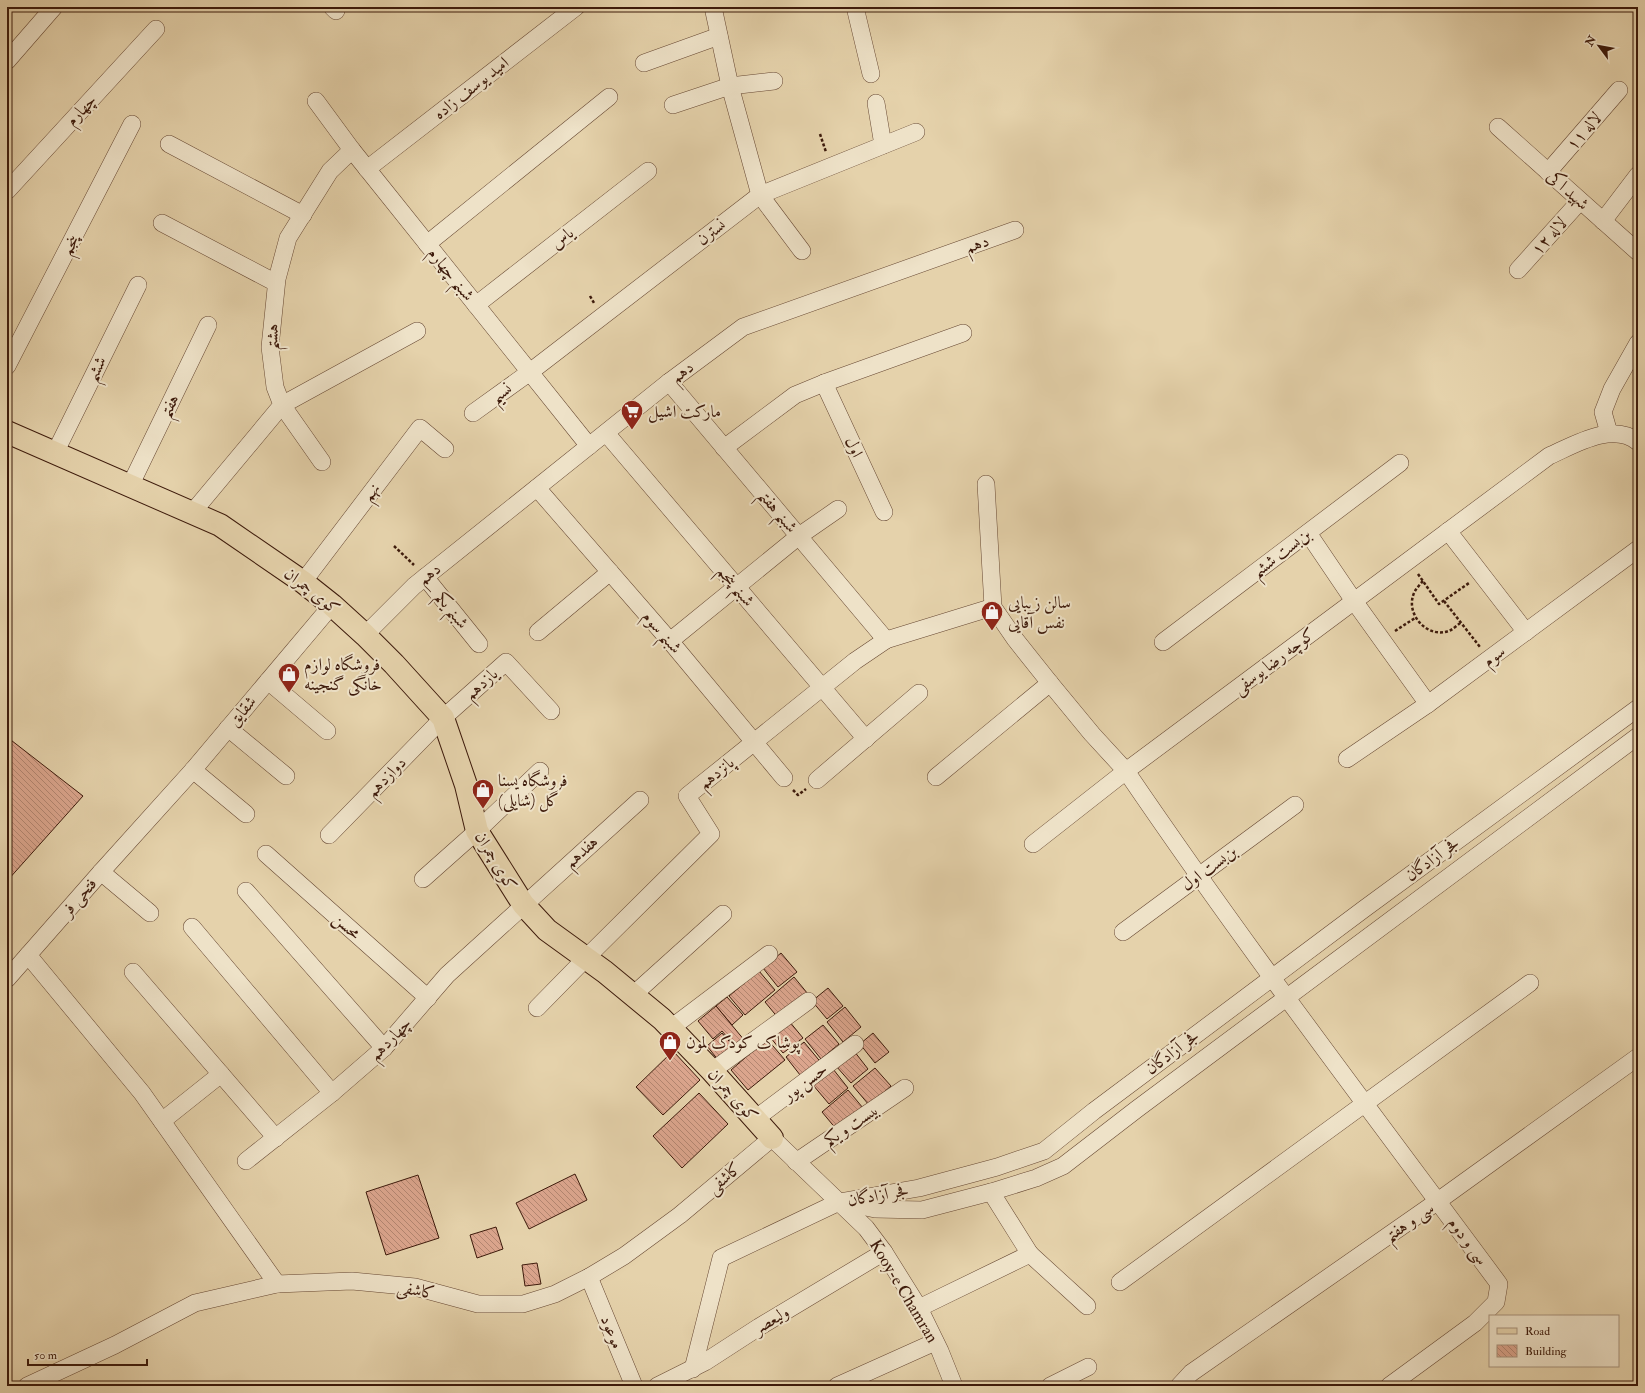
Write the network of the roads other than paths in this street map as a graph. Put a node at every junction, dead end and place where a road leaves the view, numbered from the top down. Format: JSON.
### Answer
{"nodes":[{"id":1,"x":576,"y":7,"type":"edge"},
{"id":2,"x":713,"y":7,"type":"edge"},
{"id":3,"x":855,"y":7,"type":"edge"},
{"id":4,"x":48,"y":9,"type":"edge"},
{"id":5,"x":156,"y":29,"type":"dead end"},
{"id":6,"x":719,"y":36,"type":"junction"},
{"id":7,"x":8,"y":56,"type":"edge"},
{"id":8,"x":644,"y":63,"type":"dead end"},
{"id":9,"x":871,"y":74,"type":"dead end"},
{"id":10,"x":774,"y":81,"type":"dead end"},
{"id":11,"x":730,"y":86,"type":"junction"},
{"id":12,"x":1619,"y":90,"type":"dead end"},
{"id":13,"x":609,"y":97,"type":"dead end"},
{"id":14,"x":316,"y":101,"type":"dead end"},
{"id":15,"x":876,"y":103,"type":"dead end"},
{"id":16,"x":673,"y":105,"type":"dead end"},
{"id":17,"x":132,"y":124,"type":"dead end"},
{"id":18,"x":1498,"y":127,"type":"dead end"},
{"id":19,"x":916,"y":132,"type":"dead end"},
{"id":20,"x":169,"y":144,"type":"dead end"},
{"id":21,"x":883,"y":145,"type":"junction"},
{"id":22,"x":352,"y":150,"type":"junction"},
{"id":23,"x":367,"y":169,"type":"junction"},
{"id":24,"x":648,"y":171,"type":"dead end"},
{"id":25,"x":1548,"y":172,"type":"junction"},
{"id":26,"x":1638,"y":175,"type":"edge"},
{"id":27,"x":7,"y":191,"type":"edge"},
{"id":28,"x":760,"y":195,"type":"junction"},
{"id":29,"x":1580,"y":201,"type":"junction"},
{"id":30,"x":303,"y":215,"type":"junction"},
{"id":31,"x":1603,"y":221,"type":"junction"},
{"id":32,"x":162,"y":223,"type":"dead end"},
{"id":33,"x":1015,"y":230,"type":"dead end"},
{"id":34,"x":427,"y":244,"type":"junction"},
{"id":35,"x":802,"y":251,"type":"dead end"},
{"id":36,"x":1638,"y":252,"type":"edge"},
{"id":37,"x":1518,"y":270,"type":"dead end"},
{"id":38,"x":276,"y":283,"type":"junction"},
{"id":39,"x":138,"y":285,"type":"dead end"},
{"id":40,"x":476,"y":305,"type":"junction"},
{"id":41,"x":208,"y":325,"type":"dead end"},
{"id":42,"x":417,"y":331,"type":"dead end"},
{"id":43,"x":963,"y":333,"type":"dead end"},
{"id":44,"x":1638,"y":343,"type":"edge"},
{"id":45,"x":7,"y":366,"type":"edge"},
{"id":46,"x":530,"y":372,"type":"junction"},
{"id":47,"x":669,"y":382,"type":"junction"},
{"id":48,"x":824,"y":383,"type":"junction"},
{"id":49,"x":282,"y":405,"type":"junction"},
{"id":50,"x":473,"y":414,"type":"dead end"},
{"id":51,"x":7,"y":432,"type":"edge"},
{"id":52,"x":606,"y":432,"type":"junction"},
{"id":53,"x":1609,"y":433,"type":"junction"},
{"id":54,"x":1638,"y":442,"type":"edge"},
{"id":55,"x":589,"y":446,"type":"junction"},
{"id":56,"x":724,"y":448,"type":"junction"},
{"id":57,"x":445,"y":449,"type":"dead end"},
{"id":58,"x":55,"y":453,"type":"junction"},
{"id":59,"x":322,"y":462,"type":"dead end"},
{"id":60,"x":1400,"y":463,"type":"dead end"},
{"id":61,"x":986,"y":484,"type":"dead end"},
{"id":62,"x":130,"y":486,"type":"junction"},
{"id":63,"x":537,"y":488,"type":"junction"},
{"id":64,"x":838,"y":509,"type":"dead end"},
{"id":65,"x":884,"y":512,"type":"dead end"},
{"id":66,"x":192,"y":513,"type":"junction"},
{"id":67,"x":1448,"y":531,"type":"junction"},
{"id":68,"x":1308,"y":533,"type":"junction"},
{"id":69,"x":799,"y":536,"type":"junction"},
{"id":70,"x":1638,"y":549,"type":"edge"},
{"id":71,"x":610,"y":572,"type":"junction"},
{"id":72,"x":426,"y":577,"type":"junction"},
{"id":73,"x":303,"y":582,"type":"junction"},
{"id":74,"x":737,"y":587,"type":"junction"},
{"id":75,"x":1354,"y":602,"type":"junction"},
{"id":76,"x":332,"y":605,"type":"junction"},
{"id":77,"x":993,"y":607,"type":"junction"},
{"id":78,"x":538,"y":632,"type":"dead end"},
{"id":79,"x":1526,"y":632,"type":"junction"},
{"id":80,"x":365,"y":635,"type":"junction"},
{"id":81,"x":886,"y":640,"type":"junction"},
{"id":82,"x":670,"y":641,"type":"junction"},
{"id":83,"x":1163,"y":642,"type":"dead end"},
{"id":84,"x":479,"y":644,"type":"dead end"},
{"id":85,"x":268,"y":681,"type":"junction"},
{"id":86,"x":1050,"y":683,"type":"junction"},
{"id":87,"x":823,"y":687,"type":"junction"},
{"id":88,"x":919,"y":693,"type":"dead end"},
{"id":89,"x":1428,"y":704,"type":"junction"},
{"id":90,"x":1638,"y":708,"type":"edge"},
{"id":91,"x":551,"y":711,"type":"dead end"},
{"id":92,"x":443,"y":718,"type":"junction"},
{"id":93,"x":228,"y":728,"type":"junction"},
{"id":94,"x":327,"y":731,"type":"dead end"},
{"id":95,"x":1638,"y":736,"type":"edge"},
{"id":96,"x":866,"y":739,"type":"junction"},
{"id":97,"x":754,"y":742,"type":"junction"},
{"id":98,"x":1346,"y":759,"type":"dead end"},
{"id":99,"x":193,"y":770,"type":"junction"},
{"id":100,"x":540,"y":771,"type":"dead end"},
{"id":101,"x":1126,"y":771,"type":"junction"},
{"id":102,"x":286,"y":776,"type":"dead end"},
{"id":103,"x":936,"y":777,"type":"dead end"},
{"id":104,"x":784,"y":778,"type":"road end"},
{"id":105,"x":817,"y":780,"type":"road end"},
{"id":106,"x":640,"y":800,"type":"dead end"},
{"id":107,"x":1295,"y":805,"type":"dead end"},
{"id":108,"x":246,"y":814,"type":"dead end"},
{"id":109,"x":151,"y":816,"type":"joint"},
{"id":110,"x":477,"y":831,"type":"junction"},
{"id":111,"x":329,"y":835,"type":"dead end"},
{"id":112,"x":1033,"y":844,"type":"dead end"},
{"id":113,"x":266,"y":854,"type":"dead end"},
{"id":114,"x":101,"y":872,"type":"junction"},
{"id":115,"x":1199,"y":875,"type":"junction"},
{"id":116,"x":423,"y":879,"type":"dead end"},
{"id":117,"x":246,"y":891,"type":"dead end"},
{"id":118,"x":523,"y":904,"type":"junction"},
{"id":119,"x":150,"y":913,"type":"dead end"},
{"id":120,"x":723,"y":914,"type":"dead end"},
{"id":121,"x":192,"y":927,"type":"dead end"},
{"id":122,"x":1123,"y":932,"type":"dead end"},
{"id":123,"x":769,"y":954,"type":"dead end"},
{"id":124,"x":28,"y":955,"type":"junction"},
{"id":125,"x":586,"y":958,"type":"junction"},
{"id":126,"x":134,"y":972,"type":"dead end"},
{"id":127,"x":1272,"y":977,"type":"junction"},
{"id":128,"x":7,"y":979,"type":"edge"},
{"id":129,"x":1530,"y":983,"type":"dead end"},
{"id":130,"x":633,"y":995,"type":"junction"},
{"id":131,"x":1287,"y":997,"type":"junction"},
{"id":132,"x":428,"y":998,"type":"junction"},
{"id":133,"x":808,"y":1000,"type":"dead end"},
{"id":134,"x":537,"y":1008,"type":"dead end"},
{"id":135,"x":671,"y":1028,"type":"junction"},
{"id":136,"x":855,"y":1044,"type":"dead end"},
{"id":137,"x":384,"y":1048,"type":"junction"},
{"id":138,"x":1638,"y":1058,"type":"edge"},
{"id":139,"x":712,"y":1070,"type":"junction"},
{"id":140,"x":221,"y":1074,"type":"junction"},
{"id":141,"x":905,"y":1088,"type":"dead end"},
{"id":142,"x":332,"y":1093,"type":"junction"},
{"id":143,"x":1366,"y":1103,"type":"junction"},
{"id":144,"x":755,"y":1119,"type":"junction"},
{"id":145,"x":162,"y":1121,"type":"junction"},
{"id":146,"x":276,"y":1138,"type":"junction"},
{"id":147,"x":772,"y":1138,"type":"junction"},
{"id":148,"x":246,"y":1161,"type":"dead end"},
{"id":149,"x":796,"y":1162,"type":"junction"},
{"id":150,"x":919,"y":1188,"type":"junction"},
{"id":151,"x":991,"y":1192,"type":"junction"},
{"id":152,"x":1438,"y":1201,"type":"junction"},
{"id":153,"x":839,"y":1202,"type":"junction"},
{"id":154,"x":922,"y":1210,"type":"junction"},
{"id":155,"x":884,"y":1252,"type":"junction"},
{"id":156,"x":1030,"y":1254,"type":"junction"},
{"id":157,"x":589,"y":1277,"type":"junction"},
{"id":158,"x":1120,"y":1282,"type":"dead end"},
{"id":159,"x":277,"y":1284,"type":"junction"},
{"id":160,"x":1087,"y":1306,"type":"dead end"},
{"id":161,"x":919,"y":1308,"type":"junction"},
{"id":162,"x":935,"y":1342,"type":"junction"},
{"id":163,"x":1088,"y":1367,"type":"dead end"},
{"id":164,"x":693,"y":1369,"type":"junction"},
{"id":165,"x":27,"y":1386,"type":"edge"},
{"id":166,"x":634,"y":1386,"type":"edge"},
{"id":167,"x":657,"y":1386,"type":"edge"},
{"id":168,"x":837,"y":1386,"type":"edge"},
{"id":169,"x":954,"y":1386,"type":"edge"},
{"id":170,"x":1050,"y":1386,"type":"edge"},
{"id":171,"x":1179,"y":1386,"type":"edge"},
{"id":172,"x":1389,"y":1386,"type":"edge"}],
"edges":[{"from":1,"to":23,"type":"street","name":"امید یوسف زاده"},
{"from":2,"to":6,"type":"street"},
{"from":3,"to":9,"type":"street"},
{"from":4,"to":7,"type":"street"},
{"from":5,"to":27,"type":"street","name":"چهارم"},
{"from":6,"to":8,"type":"street"},
{"from":6,"to":11,"type":"street"},
{"from":10,"to":11,"type":"street"},
{"from":11,"to":16,"type":"street"},
{"from":11,"to":28,"type":"street"},
{"from":12,"to":25,"type":"street","name":"لاله ۱۱"},
{"from":13,"to":34,"type":"street"},
{"from":14,"to":22,"type":"street","name":"شبنم چهارم"},
{"from":15,"to":21,"type":"street"},
{"from":17,"to":45,"type":"street","name":"پنجم"},
{"from":18,"to":25,"type":"street","name":"شهید اکی"},
{"from":19,"to":21,"type":"street","name":"نسترن"},
{"from":20,"to":30,"type":"street"},
{"from":21,"to":28,"type":"street","name":"نسترن"},
{"from":22,"to":23,"type":"street","name":"شبنم چهارم"},
{"from":22,"to":30,"type":"street","name":"هشتم"},
{"from":23,"to":34,"type":"street","name":"شبنم چهارم"},
{"from":24,"to":40,"type":"street","name":"یاس"},
{"from":25,"to":29,"type":"street","name":"شهید اکی"},
{"from":26,"to":31,"type":"street"},
{"from":28,"to":35,"type":"street"},
{"from":28,"to":46,"type":"street","name":"نسترن"},
{"from":29,"to":31,"type":"street","name":"شهید اکی"},
{"from":29,"to":37,"type":"street","name":"لاله ۱۲"},
{"from":30,"to":38,"type":"street","name":"هشتم"},
{"from":31,"to":36,"type":"street","name":"شهید اکی"},
{"from":32,"to":38,"type":"street"},
{"from":33,"to":47,"type":"street","name":"دهم"},
{"from":34,"to":40,"type":"street","name":"شبنم چهارم"},
{"from":38,"to":49,"type":"street","name":"هشتم"},
{"from":39,"to":58,"type":"street","name":"ششم"},
{"from":40,"to":46,"type":"street","name":"شبنم چهارم"},
{"from":41,"to":62,"type":"street","name":"هفتم"},
{"from":42,"to":49,"type":"street"},
{"from":43,"to":48,"type":"street"},
{"from":44,"to":53,"type":"street"},
{"from":46,"to":50,"type":"street","name":"نسیم"},
{"from":46,"to":55,"type":"street","name":"شبنم چهارم"},
{"from":47,"to":52,"type":"street","name":"دهم"},
{"from":47,"to":56,"type":"street","name":"شبنم هفتم"},
{"from":48,"to":56,"type":"street"},
{"from":48,"to":65,"type":"street","name":"اول"},
{"from":49,"to":59,"type":"street","name":"هشتم"},
{"from":49,"to":66,"type":"street"},
{"from":51,"to":58,"type":"main road","name":"کوی چمران"},
{"from":52,"to":55,"type":"street","name":"دهم"},
{"from":52,"to":74,"type":"street","name":"شبنم پنجم"},
{"from":53,"to":54,"type":"street","name":"کوچه رضا یوسفی"},
{"from":53,"to":67,"type":"street","name":"کوچه رضا یوسفی"},
{"from":55,"to":63,"type":"street","name":"دهم"},
{"from":56,"to":69,"type":"street","name":"شبنم هفتم"},
{"from":57,"to":73,"type":"street","name":"نهم"},
{"from":58,"to":62,"type":"main road","name":"کوی چمران"},
{"from":60,"to":68,"type":"street","name":"بن‌بست ششم"},
{"from":61,"to":77,"type":"street"},
{"from":62,"to":66,"type":"main road","name":"کوی چمران"},
{"from":63,"to":71,"type":"street","name":"شبنم سوم"},
{"from":63,"to":72,"type":"street","name":"دهم"},
{"from":64,"to":69,"type":"street"},
{"from":66,"to":73,"type":"main road","name":"کوی چمران"},
{"from":67,"to":75,"type":"street","name":"کوچه رضا یوسفی"},
{"from":67,"to":79,"type":"street"},
{"from":68,"to":75,"type":"street"},
{"from":68,"to":83,"type":"street","name":"بن‌بست ششم"},
{"from":69,"to":74,"type":"street"},
{"from":69,"to":81,"type":"street","name":"شبنم هفتم"},
{"from":70,"to":79,"type":"street","name":"سوم"},
{"from":71,"to":78,"type":"street"},
{"from":71,"to":82,"type":"street","name":"شبنم سوم"},
{"from":72,"to":80,"type":"street","name":"دهم"},
{"from":72,"to":84,"type":"street","name":"شبنم یکم"},
{"from":73,"to":76,"type":"main road","name":"کوی چمران"},
{"from":74,"to":82,"type":"street"},
{"from":74,"to":87,"type":"street","name":"شبنم پنجم"},
{"from":75,"to":89,"type":"street"},
{"from":75,"to":101,"type":"street","name":"کوچه رضا یوسفی"},
{"from":76,"to":80,"type":"main road","name":"کوی چمران"},
{"from":76,"to":85,"type":"street","name":"شقایق"},
{"from":77,"to":81,"type":"street","name":"پانزدهم"},
{"from":77,"to":86,"type":"street"},
{"from":79,"to":89,"type":"street","name":"سوم"},
{"from":80,"to":92,"type":"main road","name":"کوی چمران"},
{"from":81,"to":87,"type":"street","name":"پانزدهم"},
{"from":82,"to":97,"type":"street","name":"شبنم سوم"},
{"from":85,"to":93,"type":"street","name":"شقایق"},
{"from":85,"to":94,"type":"street"},
{"from":86,"to":101,"type":"street"},
{"from":86,"to":103,"type":"street"},
{"from":87,"to":96,"type":"street","name":"شبنم پنجم"},
{"from":87,"to":97,"type":"street","name":"پانزدهم"},
{"from":88,"to":96,"type":"street"},
{"from":89,"to":98,"type":"street","name":"سوم"},
{"from":90,"to":127,"type":"street","name":"فجر آزادگان"},
{"from":91,"to":92,"type":"street","name":"یازدهم"},
{"from":92,"to":110,"type":"main road","name":"کوی چمران"},
{"from":92,"to":111,"type":"street","name":"دوازدهم"},
{"from":93,"to":99,"type":"street","name":"شقایق"},
{"from":93,"to":102,"type":"street"},
{"from":95,"to":131,"type":"street","name":"فجر آزادگان"},
{"from":96,"to":105,"type":"street"},
{"from":97,"to":104,"type":"street","name":"شبنم سوم"},
{"from":97,"to":125,"type":"street","name":"پانزدهم"},
{"from":99,"to":108,"type":"street"},
{"from":99,"to":109,"type":"street","name":"شقایق"},
{"from":100,"to":110,"type":"street"},
{"from":101,"to":112,"type":"street","name":"کوچه رضا یوسفی"},
{"from":101,"to":115,"type":"street"},
{"from":106,"to":118,"type":"street","name":"هفدهم"},
{"from":107,"to":115,"type":"street","name":"بن‌بست اول"},
{"from":109,"to":114,"type":"street","name":"فتحی فر"},
{"from":110,"to":116,"type":"street"},
{"from":110,"to":118,"type":"main road","name":"کوی چمران"},
{"from":113,"to":132,"type":"street","name":"محسن"},
{"from":114,"to":119,"type":"street"},
{"from":114,"to":124,"type":"street","name":"فتحی فر"},
{"from":115,"to":122,"type":"street","name":"بن‌بست اول"},
{"from":115,"to":127,"type":"street"},
{"from":117,"to":137,"type":"street"},
{"from":118,"to":125,"type":"main road","name":"کوی چمران"},
{"from":118,"to":132,"type":"street","name":"چهاردهم"},
{"from":120,"to":130,"type":"street"},
{"from":121,"to":142,"type":"street"},
{"from":123,"to":135,"type":"street"},
{"from":124,"to":128,"type":"street","name":"فتحی فر"},
{"from":124,"to":145,"type":"street"},
{"from":125,"to":130,"type":"main road","name":"کوی چمران"},
{"from":125,"to":134,"type":"street","name":"پانزدهم"},
{"from":126,"to":140,"type":"street"},
{"from":127,"to":131,"type":"street","name":"سی و دوم"},
{"from":127,"to":150,"type":"street","name":"فجر آزادگان"},
{"from":129,"to":143,"type":"street"},
{"from":130,"to":135,"type":"main road","name":"کوی چمران"},
{"from":131,"to":143,"type":"street","name":"سی و دوم"},
{"from":131,"to":151,"type":"street","name":"فجر آزادگان"},
{"from":132,"to":137,"type":"street","name":"چهاردهم"},
{"from":133,"to":139,"type":"street"},
{"from":135,"to":139,"type":"main road","name":"کوی چمران"},
{"from":136,"to":144,"type":"street","name":"حسن پور"},
{"from":137,"to":142,"type":"street","name":"چهاردهم"},
{"from":138,"to":152,"type":"street","name":"سی و هفتم"},
{"from":139,"to":144,"type":"main road","name":"کوی چمران"},
{"from":140,"to":145,"type":"street"},
{"from":140,"to":146,"type":"street"},
{"from":141,"to":149,"type":"street","name":"بیست و یکم"},
{"from":142,"to":146,"type":"street","name":"چهاردهم"},
{"from":143,"to":152,"type":"street","name":"سی و دوم"},
{"from":143,"to":158,"type":"street"},
{"from":144,"to":147,"type":"main road","name":"کوی چمران"},
{"from":145,"to":159,"type":"street"},
{"from":146,"to":148,"type":"street","name":"چهاردهم"},
{"from":147,"to":149,"type":"street","name":"Kooy-e Chamran"},
{"from":147,"to":157,"type":"street","name":"کاشفی"},
{"from":149,"to":153,"type":"street","name":"Kooy-e Chamran"},
{"from":150,"to":153,"type":"street","name":"فجر آزادگان"},
{"from":150,"to":154,"type":"street"},
{"from":151,"to":154,"type":"street","name":"فجر آزادگان"},
{"from":151,"to":156,"type":"street"},
{"from":152,"to":171,"type":"street","name":"سی و هفتم"},
{"from":152,"to":172,"type":"street","name":"سی و دوم"},
{"from":153,"to":154,"type":"street","name":"فجر آزادگان"},
{"from":153,"to":155,"type":"street","name":"Kooy-e Chamran"},
{"from":153,"to":164,"type":"street"},
{"from":155,"to":161,"type":"street","name":"Kooy-e Chamran"},
{"from":155,"to":164,"type":"street","name":"ولیعصر"},
{"from":156,"to":160,"type":"street"},
{"from":156,"to":161,"type":"street"},
{"from":157,"to":159,"type":"street","name":"کاشفی"},
{"from":157,"to":166,"type":"street","name":"موعود"},
{"from":159,"to":165,"type":"street","name":"کاشفی"},
{"from":161,"to":162,"type":"street","name":"Kooy-e Chamran"},
{"from":162,"to":168,"type":"street"},
{"from":162,"to":169,"type":"street","name":"Kooy-e Chamran"},
{"from":163,"to":170,"type":"street"},
{"from":164,"to":167,"type":"street","name":"ولیعصر"}]}
